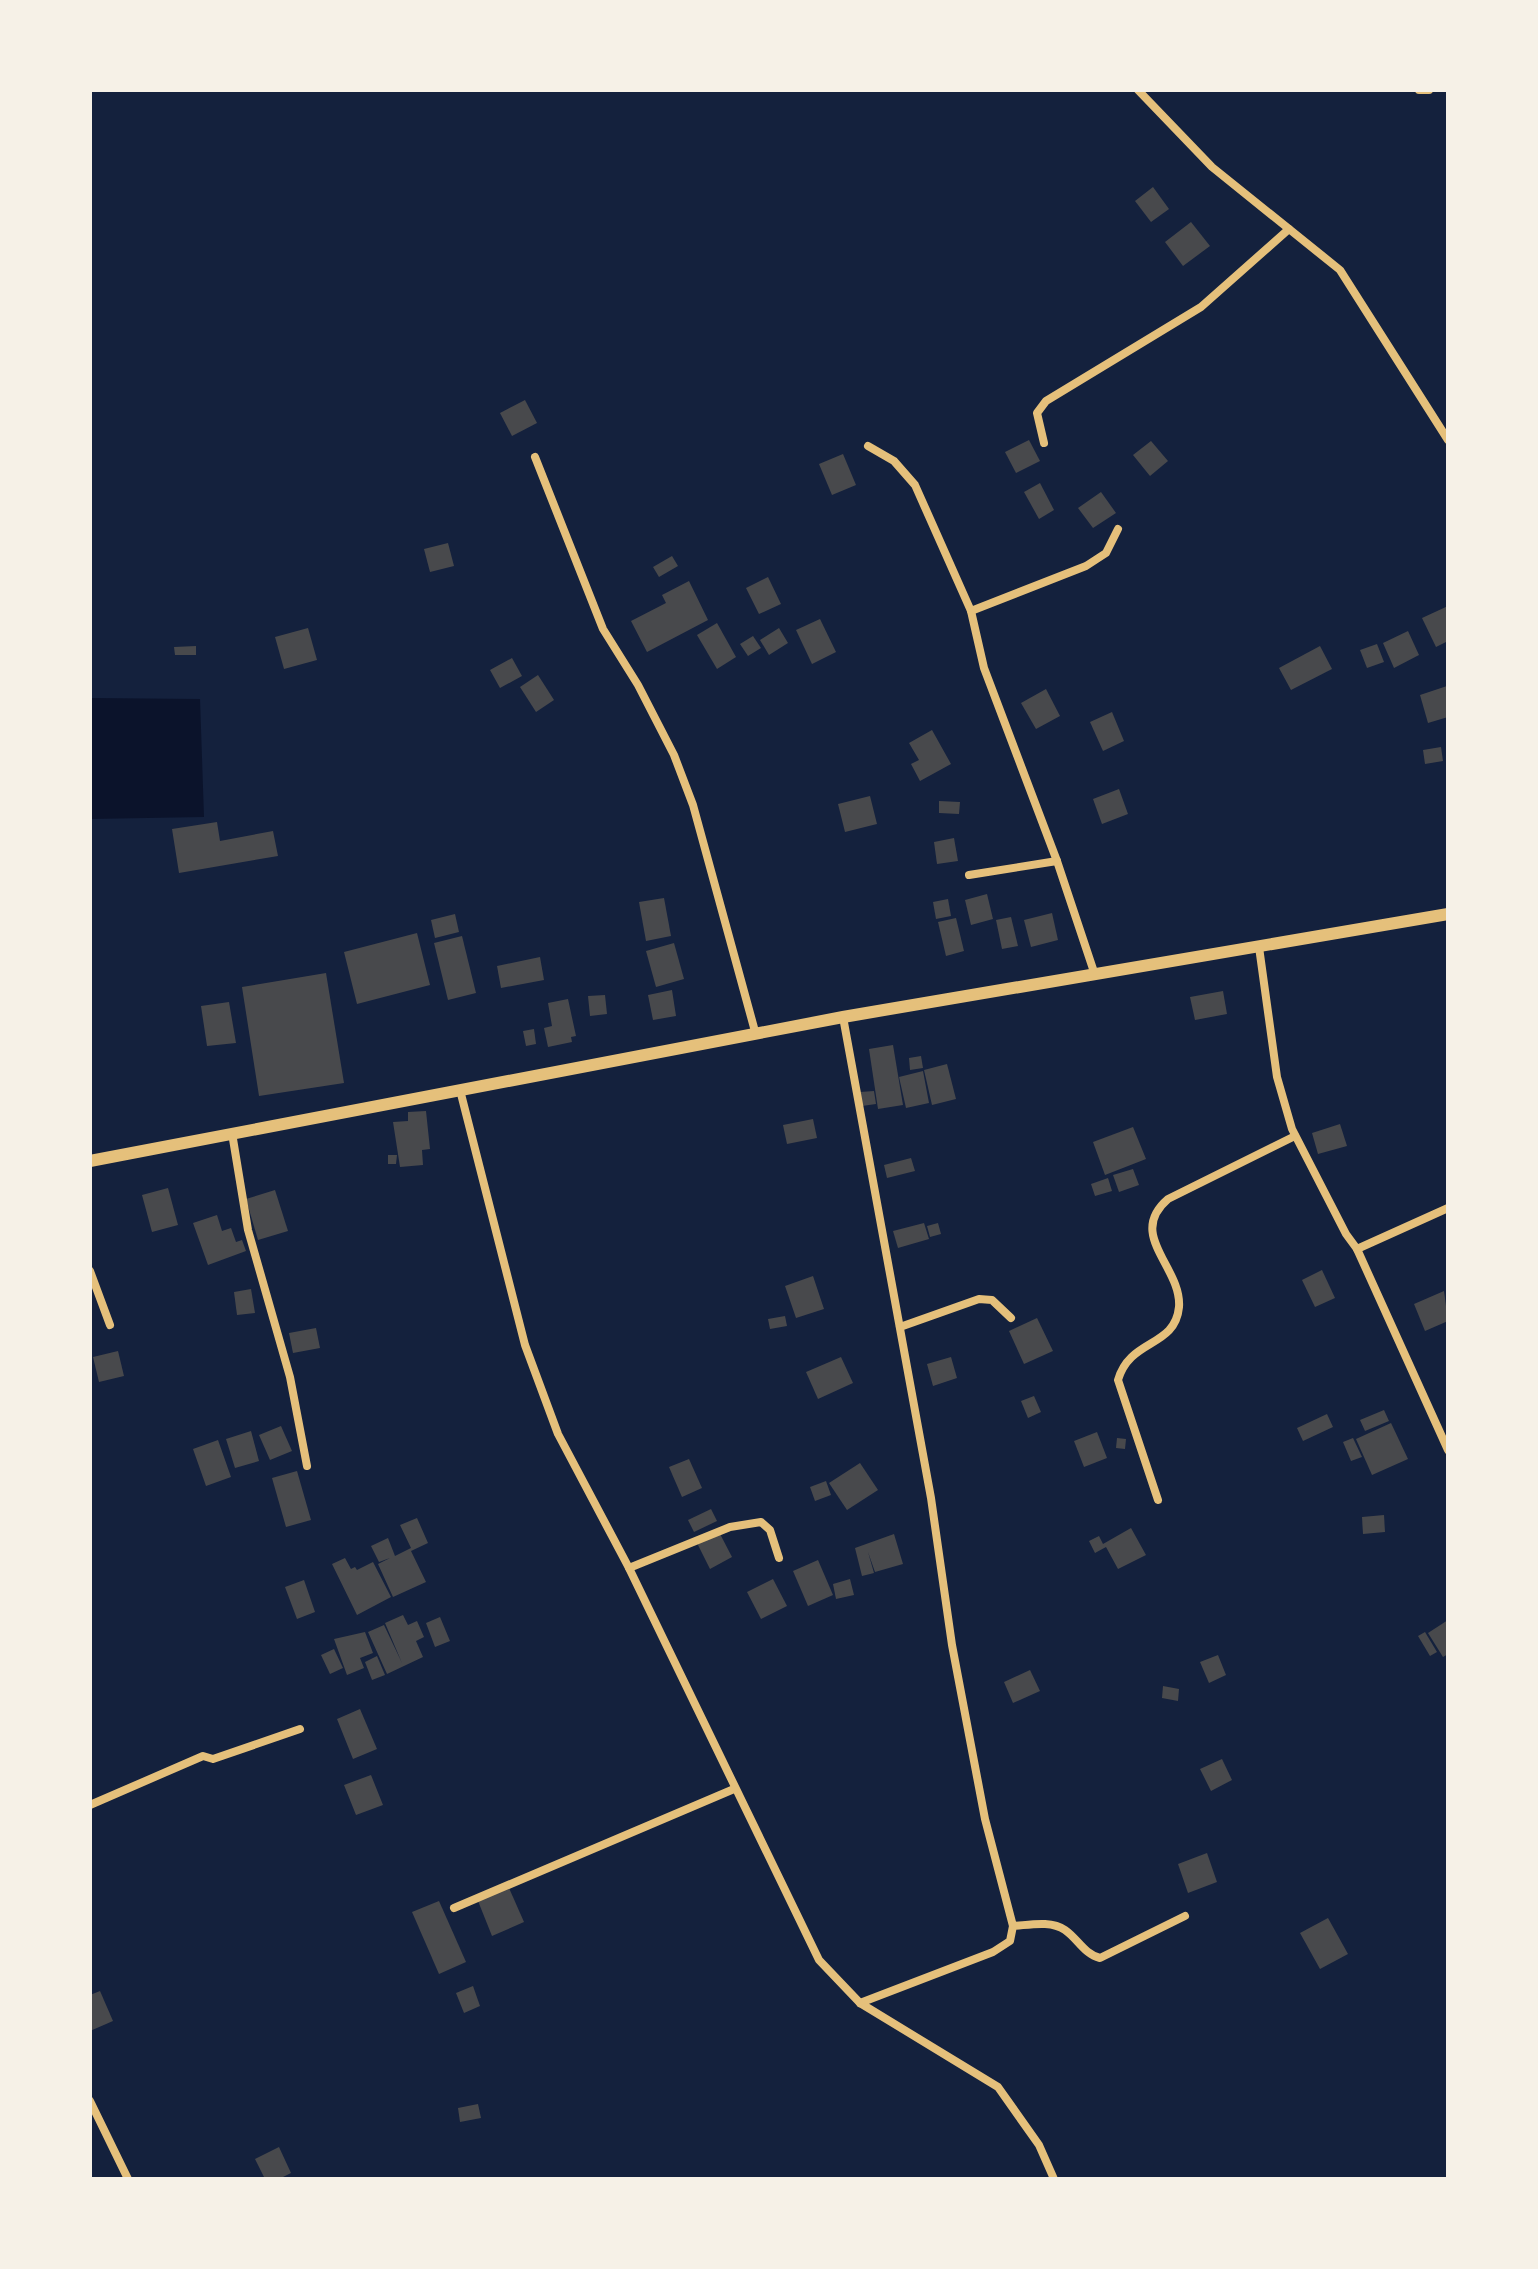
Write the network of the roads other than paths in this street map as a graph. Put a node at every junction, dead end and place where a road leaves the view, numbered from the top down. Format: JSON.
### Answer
{"nodes":[{"id":1,"x":1138,"y":90,"type":"edge"},
{"id":2,"x":1419,"y":90,"type":"edge"},
{"id":3,"x":1429,"y":90,"type":"edge"},
{"id":4,"x":1289,"y":229,"type":"junction"},
{"id":5,"x":1448,"y":440,"type":"edge"},
{"id":6,"x":1044,"y":443,"type":"dead end"},
{"id":7,"x":868,"y":446,"type":"dead end"},
{"id":8,"x":535,"y":457,"type":"dead end"},
{"id":9,"x":1118,"y":529,"type":"dead end"},
{"id":10,"x":971,"y":611,"type":"junction"},
{"id":11,"x":1057,"y":861,"type":"junction"},
{"id":12,"x":969,"y":875,"type":"dead end"},
{"id":13,"x":1448,"y":914,"type":"edge"},
{"id":14,"x":1259,"y":947,"type":"junction"},
{"id":15,"x":1094,"y":972,"type":"junction"},
{"id":16,"x":843,"y":1017,"type":"junction"},
{"id":17,"x":756,"y":1035,"type":"junction"},
{"id":18,"x":460,"y":1090,"type":"junction"},
{"id":19,"x":232,"y":1133,"type":"junction"},
{"id":20,"x":1295,"y":1136,"type":"junction"},
{"id":21,"x":90,"y":1161,"type":"edge"},
{"id":22,"x":1448,"y":1208,"type":"edge"},
{"id":23,"x":1357,"y":1249,"type":"junction"},
{"id":24,"x":90,"y":1271,"type":"edge"},
{"id":25,"x":1011,"y":1318,"type":"dead end"},
{"id":26,"x":110,"y":1325,"type":"dead end"},
{"id":27,"x":900,"y":1327,"type":"junction"},
{"id":28,"x":1448,"y":1450,"type":"edge"},
{"id":29,"x":307,"y":1466,"type":"dead end"},
{"id":30,"x":1158,"y":1500,"type":"dead end"},
{"id":31,"x":779,"y":1558,"type":"dead end"},
{"id":32,"x":629,"y":1568,"type":"junction"},
{"id":33,"x":300,"y":1729,"type":"dead end"},
{"id":34,"x":734,"y":1789,"type":"junction"},
{"id":35,"x":90,"y":1805,"type":"edge"},
{"id":36,"x":454,"y":1908,"type":"dead end"},
{"id":37,"x":1185,"y":1916,"type":"dead end"},
{"id":38,"x":1013,"y":1926,"type":"junction"},
{"id":39,"x":860,"y":2003,"type":"junction"},
{"id":40,"x":90,"y":2101,"type":"edge"},
{"id":41,"x":128,"y":2179,"type":"edge"},
{"id":42,"x":1054,"y":2179,"type":"edge"}],
"edges":[{"from":1,"to":4,"type":"street"},
{"from":2,"to":3,"type":"street"},
{"from":4,"to":5,"type":"street"},
{"from":4,"to":6,"type":"street"},
{"from":7,"to":10,"type":"street"},
{"from":8,"to":17,"type":"street"},
{"from":9,"to":10,"type":"street"},
{"from":10,"to":11,"type":"street"},
{"from":11,"to":12,"type":"street"},
{"from":11,"to":15,"type":"street"},
{"from":13,"to":14,"type":"street"},
{"from":14,"to":15,"type":"street"},
{"from":14,"to":20,"type":"street"},
{"from":15,"to":16,"type":"street"},
{"from":16,"to":17,"type":"street"},
{"from":16,"to":27,"type":"street"},
{"from":17,"to":18,"type":"street"},
{"from":18,"to":19,"type":"street"},
{"from":18,"to":32,"type":"street"},
{"from":19,"to":21,"type":"street"},
{"from":19,"to":29,"type":"street"},
{"from":20,"to":23,"type":"street"},
{"from":20,"to":30,"type":"street"},
{"from":22,"to":23,"type":"street"},
{"from":23,"to":28,"type":"street"},
{"from":24,"to":26,"type":"street"},
{"from":25,"to":27,"type":"street"},
{"from":27,"to":38,"type":"street"},
{"from":31,"to":32,"type":"street"},
{"from":32,"to":34,"type":"street"},
{"from":33,"to":35,"type":"street"},
{"from":34,"to":36,"type":"street"},
{"from":34,"to":39,"type":"street"},
{"from":37,"to":38,"type":"street"},
{"from":38,"to":39,"type":"street"},
{"from":39,"to":42,"type":"street"},
{"from":40,"to":41,"type":"street"}]}
